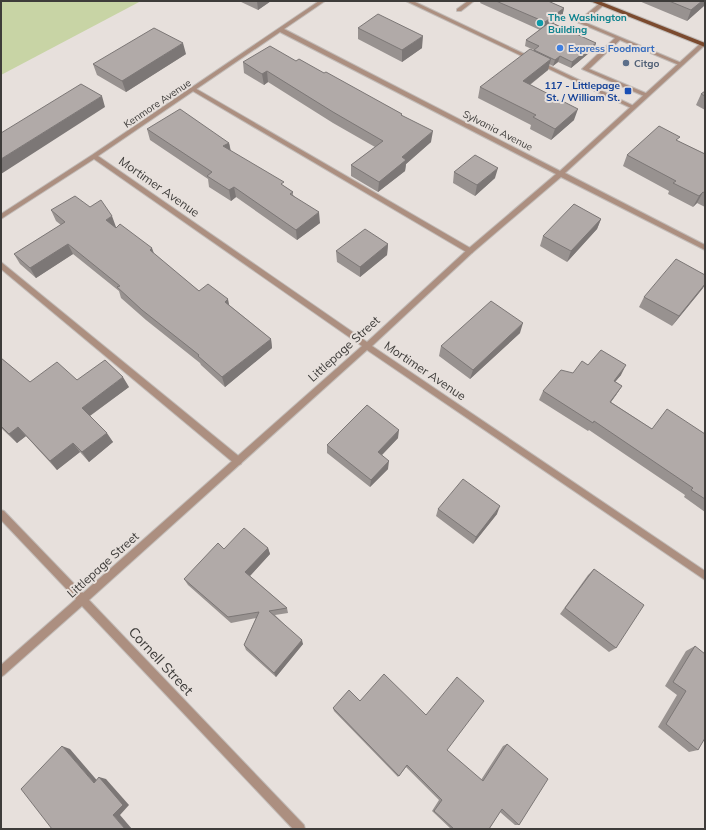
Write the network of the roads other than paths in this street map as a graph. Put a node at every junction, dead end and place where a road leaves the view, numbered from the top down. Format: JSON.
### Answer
{"nodes":[{"id":1,"x":322,"y":1,"type":"edge"},
{"id":2,"x":409,"y":1,"type":"edge"},
{"id":3,"x":471,"y":1,"type":"edge"},
{"id":4,"x":593,"y":1,"type":"edge"},
{"id":5,"x":602,"y":4,"type":"junction"},
{"id":6,"x":459,"y":10,"type":"dead end"},
{"id":7,"x":281,"y":30,"type":"junction"},
{"id":8,"x":619,"y":38,"type":"junction"},
{"id":9,"x":704,"y":44,"type":"edge"},
{"id":10,"x":681,"y":64,"type":"junction"},
{"id":11,"x":193,"y":90,"type":"junction"},
{"id":12,"x":646,"y":95,"type":"junction"},
{"id":13,"x":632,"y":108,"type":"junction"},
{"id":14,"x":94,"y":156,"type":"junction"},
{"id":15,"x":561,"y":173,"type":"junction"},
{"id":16,"x":1,"y":216,"type":"edge"},
{"id":17,"x":705,"y":248,"type":"edge"},
{"id":18,"x":470,"y":251,"type":"junction"},
{"id":19,"x":1,"y":265,"type":"edge"},
{"id":20,"x":367,"y":346,"type":"junction"},
{"id":21,"x":238,"y":461,"type":"junction"},
{"id":22,"x":1,"y":514,"type":"edge"},
{"id":23,"x":705,"y":576,"type":"edge"},
{"id":24,"x":83,"y":599,"type":"junction"},
{"id":25,"x":1,"y":672,"type":"edge"},
{"id":26,"x":300,"y":829,"type":"edge"}],
"edges":[{"from":1,"to":7,"type":"street","name":"Kenmore Avenue"},
{"from":2,"to":13,"type":"street"},
{"from":3,"to":6,"type":"street"},
{"from":4,"to":5,"type":"main road"},
{"from":5,"to":8,"type":"street"},
{"from":5,"to":9,"type":"main road"},
{"from":7,"to":11,"type":"street","name":"Kenmore Avenue"},
{"from":7,"to":15,"type":"street","name":"Sylvania Avenue"},
{"from":8,"to":10,"type":"street"},
{"from":8,"to":12,"type":"street"},
{"from":9,"to":10,"type":"street","name":"Littlepage Street"},
{"from":10,"to":12,"type":"street","name":"Littlepage Street"},
{"from":11,"to":14,"type":"street","name":"Kenmore Avenue"},
{"from":11,"to":18,"type":"street"},
{"from":12,"to":13,"type":"street","name":"Littlepage Street"},
{"from":13,"to":15,"type":"street","name":"Littlepage Street"},
{"from":14,"to":16,"type":"street","name":"Kenmore Avenue"},
{"from":14,"to":20,"type":"street","name":"Mortimer Avenue"},
{"from":15,"to":17,"type":"street","name":"Sylvania Avenue"},
{"from":15,"to":18,"type":"street","name":"Littlepage Street"},
{"from":18,"to":20,"type":"street","name":"Littlepage Street"},
{"from":19,"to":21,"type":"street"},
{"from":20,"to":21,"type":"street","name":"Littlepage Street"},
{"from":20,"to":23,"type":"street","name":"Mortimer Avenue"},
{"from":21,"to":24,"type":"street","name":"Littlepage Street"},
{"from":22,"to":24,"type":"street","name":"Cornell Street"},
{"from":24,"to":25,"type":"street","name":"Littlepage Street"},
{"from":24,"to":26,"type":"street","name":"Cornell Street"}]}
